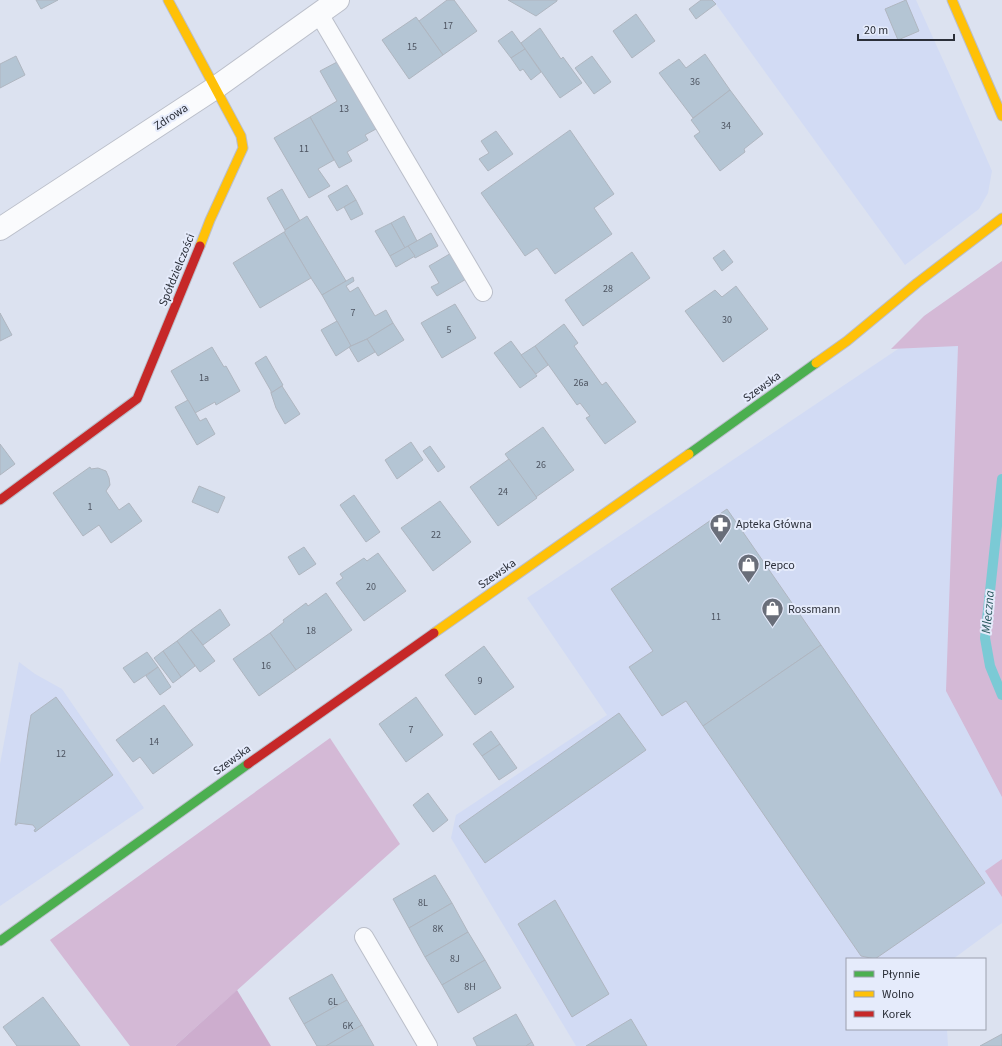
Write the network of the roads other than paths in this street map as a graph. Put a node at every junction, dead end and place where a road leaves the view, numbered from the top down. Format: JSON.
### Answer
{"nodes":[{"id":1,"x":168,"y":0,"type":"edge"},
{"id":2,"x":338,"y":0,"type":"edge"},
{"id":3,"x":952,"y":0,"type":"edge"},
{"id":4,"x":319,"y":14,"type":"junction"},
{"id":5,"x":215,"y":88,"type":"junction"},
{"id":6,"x":1002,"y":116,"type":"edge"},
{"id":7,"x":1002,"y":218,"type":"edge"},
{"id":8,"x":0,"y":230,"type":"edge"},
{"id":9,"x":483,"y":292,"type":"dead end"},
{"id":10,"x":0,"y":500,"type":"edge"},
{"id":11,"x":364,"y":937,"type":"dead end"},
{"id":12,"x":0,"y":941,"type":"edge"},
{"id":13,"x":428,"y":1046,"type":"edge"}],
"edges":[{"from":1,"to":5,"type":"street","name":"Spółdzielczości"},
{"from":2,"to":4,"type":"street","name":"Zdrowa"},
{"from":3,"to":6,"type":"street"},
{"from":4,"to":5,"type":"street","name":"Zdrowa"},
{"from":4,"to":9,"type":"lane"},
{"from":5,"to":8,"type":"street","name":"Zdrowa"},
{"from":5,"to":10,"type":"street","name":"Spółdzielczości"},
{"from":7,"to":12,"type":"street","name":"Szewska"},
{"from":11,"to":13,"type":"lane"}]}
